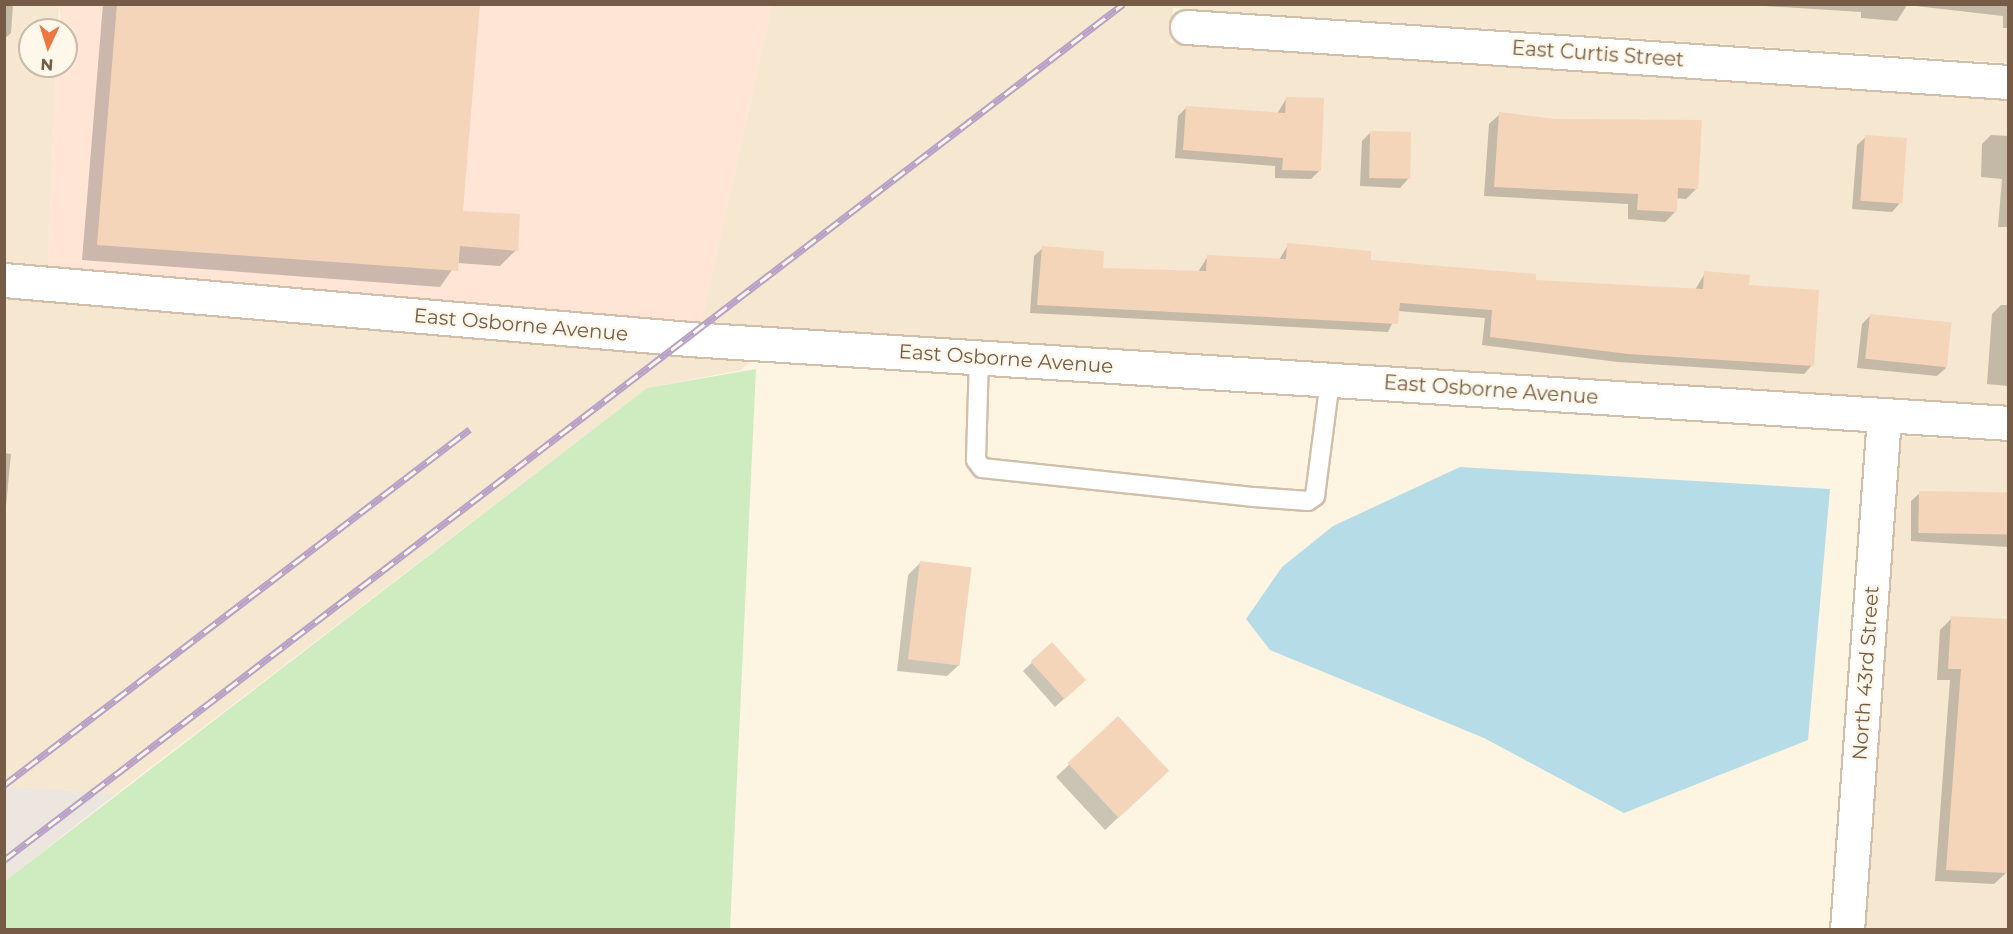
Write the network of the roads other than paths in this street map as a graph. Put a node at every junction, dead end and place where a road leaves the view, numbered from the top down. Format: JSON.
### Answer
{"nodes":[{"id":1,"x":1187,"y":27,"type":"dead end"},
{"id":2,"x":2008,"y":82,"type":"edge"},
{"id":3,"x":4,"y":280,"type":"edge"},
{"id":4,"x":979,"y":357,"type":"junction"},
{"id":5,"x":1330,"y":380,"type":"junction"},
{"id":6,"x":1884,"y":416,"type":"junction"},
{"id":7,"x":2008,"y":423,"type":"edge"},
{"id":8,"x":1847,"y":930,"type":"edge"}],
"edges":[{"from":1,"to":2,"type":"street","name":"East Curtis Street"},
{"from":3,"to":4,"type":"street","name":"East Osborne Avenue"},
{"from":4,"to":5,"type":"street","name":"East Osborne Avenue"},
{"from":4,"to":5,"type":"lane"},
{"from":5,"to":6,"type":"street","name":"East Osborne Avenue"},
{"from":6,"to":7,"type":"street","name":"East Osborne Avenue"},
{"from":6,"to":8,"type":"street","name":"North 43rd Street"}]}
